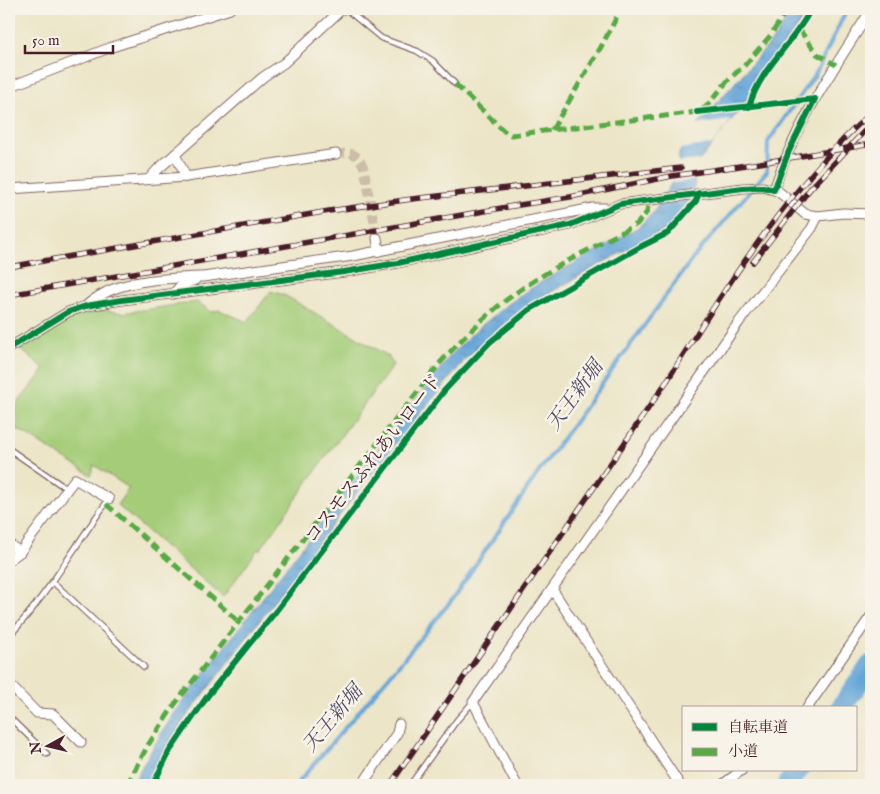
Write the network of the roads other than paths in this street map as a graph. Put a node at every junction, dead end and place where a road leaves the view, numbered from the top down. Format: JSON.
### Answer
{"nodes":[{"id":1,"x":230,"y":9,"type":"edge"},
{"id":2,"x":342,"y":9,"type":"edge"},
{"id":3,"x":346,"y":9,"type":"edge"},
{"id":4,"x":871,"y":10,"type":"edge"},
{"id":5,"x":455,"y":84,"type":"dead end"},
{"id":6,"x":9,"y":87,"type":"edge"},
{"id":7,"x":175,"y":154,"type":"junction"},
{"id":8,"x":336,"y":154,"type":"tunnel mouth"},
{"id":9,"x":186,"y":177,"type":"junction"},
{"id":10,"x":149,"y":180,"type":"junction"},
{"id":11,"x":9,"y":189,"type":"edge"},
{"id":12,"x":774,"y":190,"type":"junction"},
{"id":13,"x":609,"y":208,"type":"junction"},
{"id":14,"x":871,"y":214,"type":"edge"},
{"id":15,"x":818,"y":216,"type":"junction"},
{"id":16,"x":377,"y":238,"type":"tunnel mouth"},
{"id":17,"x":379,"y":251,"type":"junction"},
{"id":18,"x":203,"y":277,"type":"junction"},
{"id":19,"x":173,"y":294,"type":"junction"},
{"id":20,"x":86,"y":306,"type":"junction"},
{"id":21,"x":9,"y":348,"type":"edge"},
{"id":22,"x":9,"y":449,"type":"edge"},
{"id":23,"x":68,"y":489,"type":"junction"},
{"id":24,"x":109,"y":499,"type":"joint"},
{"id":25,"x":9,"y":544,"type":"edge"},
{"id":26,"x":20,"y":552,"type":"junction"},
{"id":27,"x":9,"y":560,"type":"edge"},
{"id":28,"x":53,"y":582,"type":"junction"},
{"id":29,"x":552,"y":589,"type":"junction"},
{"id":30,"x":871,"y":616,"type":"edge"},
{"id":31,"x":9,"y":636,"type":"edge"},
{"id":32,"x":144,"y":668,"type":"dead end"},
{"id":33,"x":9,"y":684,"type":"edge"},
{"id":34,"x":473,"y":702,"type":"junction"},
{"id":35,"x":808,"y":706,"type":"edge"},
{"id":36,"x":9,"y":717,"type":"edge"},
{"id":37,"x":399,"y":724,"type":"dead end"},
{"id":38,"x":81,"y":742,"type":"dead end"},
{"id":39,"x":47,"y":754,"type":"dead end"},
{"id":40,"x":739,"y":772,"type":"edge"},
{"id":41,"x":362,"y":785,"type":"edge"},
{"id":42,"x":410,"y":785,"type":"edge"},
{"id":43,"x":517,"y":785,"type":"edge"},
{"id":44,"x":680,"y":785,"type":"edge"},
{"id":45,"x":722,"y":785,"type":"edge"}],
"edges":[{"from":1,"to":6,"type":"street"},
{"from":2,"to":7,"type":"street"},
{"from":3,"to":5,"type":"lane"},
{"from":4,"to":12,"type":"street"},
{"from":7,"to":9,"type":"street"},
{"from":7,"to":10,"type":"street"},
{"from":8,"to":9,"type":"street"},
{"from":9,"to":10,"type":"street"},
{"from":10,"to":11,"type":"street"},
{"from":12,"to":13,"type":"street"},
{"from":12,"to":15,"type":"street"},
{"from":13,"to":17,"type":"street"},
{"from":13,"to":19,"type":"street"},
{"from":14,"to":15,"type":"street"},
{"from":15,"to":29,"type":"street"},
{"from":16,"to":17,"type":"street"},
{"from":17,"to":18,"type":"street"},
{"from":18,"to":19,"type":"street"},
{"from":18,"to":20,"type":"street"},
{"from":19,"to":20,"type":"street"},
{"from":20,"to":21,"type":"street"},
{"from":22,"to":23,"type":"lane"},
{"from":23,"to":24,"type":"street"},
{"from":23,"to":26,"type":"street"},
{"from":24,"to":28,"type":"lane"},
{"from":25,"to":26,"type":"street"},
{"from":26,"to":27,"type":"street"},
{"from":28,"to":31,"type":"lane"},
{"from":28,"to":32,"type":"lane"},
{"from":29,"to":34,"type":"street"},
{"from":29,"to":44,"type":"street"},
{"from":30,"to":35,"type":"street"},
{"from":33,"to":38,"type":"street"},
{"from":34,"to":42,"type":"lane"},
{"from":34,"to":43,"type":"street"},
{"from":36,"to":39,"type":"lane"},
{"from":37,"to":41,"type":"street"},
{"from":40,"to":45,"type":"street"}]}
